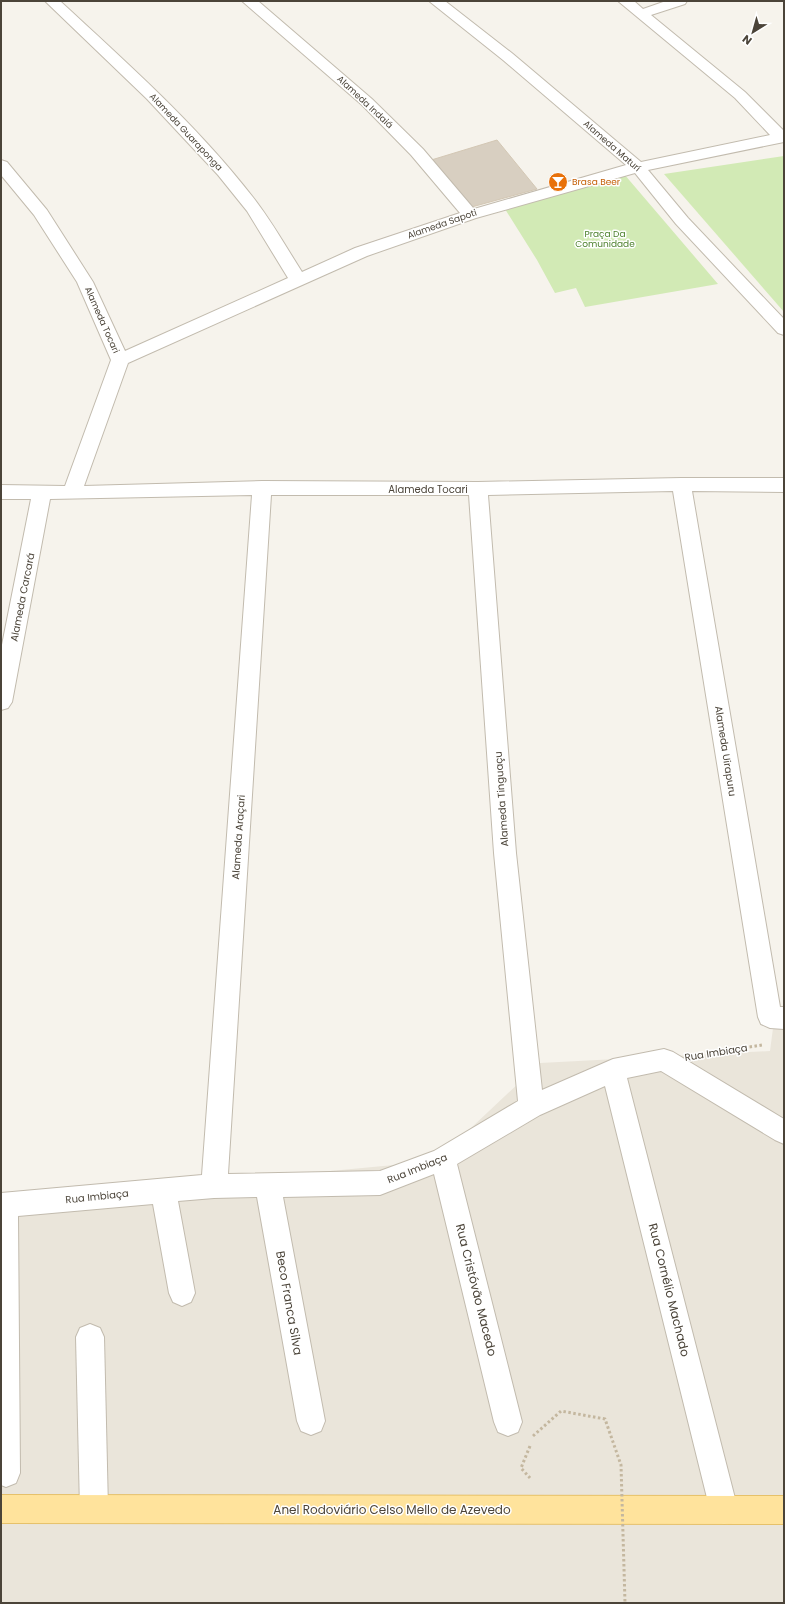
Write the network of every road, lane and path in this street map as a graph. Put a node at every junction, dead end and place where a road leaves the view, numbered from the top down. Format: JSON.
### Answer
{"nodes":[{"id":1,"x":52,"y":1,"type":"edge"},
{"id":2,"x":249,"y":1,"type":"edge"},
{"id":3,"x":436,"y":1,"type":"edge"},
{"id":4,"x":625,"y":1,"type":"edge"},
{"id":5,"x":680,"y":1,"type":"edge"},
{"id":6,"x":641,"y":14,"type":"junction"},
{"id":7,"x":782,"y":137,"type":"edge"},
{"id":8,"x":1,"y":165,"type":"edge"},
{"id":9,"x":638,"y":167,"type":"junction"},
{"id":10,"x":470,"y":215,"type":"junction"},
{"id":11,"x":298,"y":280,"type":"junction"},
{"id":12,"x":784,"y":329,"type":"edge"},
{"id":13,"x":120,"y":360,"type":"junction"},
{"id":14,"x":681,"y":484,"type":"junction"},
{"id":15,"x":784,"y":486,"type":"edge"},
{"id":16,"x":262,"y":488,"type":"junction"},
{"id":17,"x":478,"y":489,"type":"junction"},
{"id":18,"x":1,"y":492,"type":"edge"},
{"id":19,"x":42,"y":493,"type":"junction"},
{"id":20,"x":72,"y":493,"type":"junction"},
{"id":21,"x":1,"y":702,"type":"edge"},
{"id":22,"x":777,"y":1017,"type":"edge"},
{"id":23,"x":664,"y":1060,"type":"junction"},
{"id":24,"x":613,"y":1070,"type":"junction"},
{"id":25,"x":531,"y":1108,"type":"junction"},
{"id":26,"x":784,"y":1132,"type":"edge"},
{"id":27,"x":443,"y":1159,"type":"junction"},
{"id":28,"x":214,"y":1186,"type":"junction"},
{"id":29,"x":268,"y":1186,"type":"junction"},
{"id":30,"x":163,"y":1190,"type":"junction"},
{"id":31,"x":3,"y":1205,"type":"edge"},
{"id":32,"x":182,"y":1293,"type":"dead end"},
{"id":33,"x":90,"y":1337,"type":"dead end"},
{"id":34,"x":311,"y":1421,"type":"dead end"},
{"id":35,"x":508,"y":1422,"type":"dead end"},
{"id":36,"x":534,"y":1436,"type":"dead end"},
{"id":37,"x":6,"y":1473,"type":"dead end"},
{"id":38,"x":1,"y":1509,"type":"edge"},
{"id":39,"x":94,"y":1509,"type":"junction"},
{"id":40,"x":724,"y":1510,"type":"junction"},
{"id":41,"x":784,"y":1510,"type":"edge"},
{"id":42,"x":625,"y":1603,"type":"edge"}],
"edges":[{"from":1,"to":11,"type":"street","name":"Alameda Guaraponga"},
{"from":2,"to":10,"type":"street","name":"Alameda Indaiá"},
{"from":3,"to":9,"type":"street","name":"Alameda Maturí"},
{"from":4,"to":6,"type":"street","name":"Alameda Sapoti"},
{"from":5,"to":6,"type":"street"},
{"from":6,"to":7,"type":"street","name":"Alameda Sapoti"},
{"from":7,"to":9,"type":"street","name":"Alameda Sapoti"},
{"from":8,"to":13,"type":"street","name":"Alameda Tocari"},
{"from":9,"to":10,"type":"street","name":"Alameda Sapoti"},
{"from":9,"to":12,"type":"street","name":"Alameda Maturí"},
{"from":10,"to":11,"type":"street","name":"Alameda Sapoti"},
{"from":11,"to":13,"type":"street","name":"Alameda Sapoti"},
{"from":13,"to":20,"type":"street","name":"Alameda Tocari"},
{"from":14,"to":15,"type":"street","name":"Alameda Tocari"},
{"from":14,"to":17,"type":"street","name":"Alameda Tocari"},
{"from":14,"to":22,"type":"street","name":"Alameda Uirapuru"},
{"from":16,"to":17,"type":"street","name":"Alameda Tocari"},
{"from":16,"to":20,"type":"street","name":"Alameda Tocari"},
{"from":16,"to":28,"type":"street","name":"Alameda Araçari"},
{"from":17,"to":25,"type":"street","name":"Alameda Tinguaçu"},
{"from":18,"to":19,"type":"street","name":"Alameda Tocari"},
{"from":19,"to":20,"type":"street","name":"Alameda Tocari"},
{"from":19,"to":21,"type":"street","name":"Alameda Carcará"},
{"from":22,"to":23,"type":"path","name":"Rua Imbiaça"},
{"from":23,"to":24,"type":"street","name":"Rua Imbiaça"},
{"from":23,"to":26,"type":"street"},
{"from":24,"to":25,"type":"street","name":"Rua Imbiaça"},
{"from":24,"to":40,"type":"street","name":"Rua Cornélio Machado"},
{"from":25,"to":27,"type":"street","name":"Rua Imbiaça"},
{"from":27,"to":29,"type":"street","name":"Rua Imbiaça"},
{"from":27,"to":35,"type":"street","name":"Rua Cristóvão Macedo"},
{"from":28,"to":29,"type":"street","name":"Rua Imbiaça"},
{"from":28,"to":30,"type":"street","name":"Rua Imbiaça"},
{"from":29,"to":34,"type":"street","name":"Beco Franca Silva"},
{"from":30,"to":31,"type":"street","name":"Rua Imbiaça"},
{"from":30,"to":32,"type":"street"},
{"from":31,"to":37,"type":"street"},
{"from":33,"to":39,"type":"street"},
{"from":36,"to":42,"type":"path","bridge":true},
{"from":38,"to":39,"type":"main road","name":"Anel Rodoviário Celso Mello de Azevedo"},
{"from":39,"to":40,"type":"main road","name":"Anel Rodoviário Celso Mello de Azevedo"},
{"from":40,"to":41,"type":"main road","name":"Anel Rodoviário Celso Mello de Azevedo"}]}
